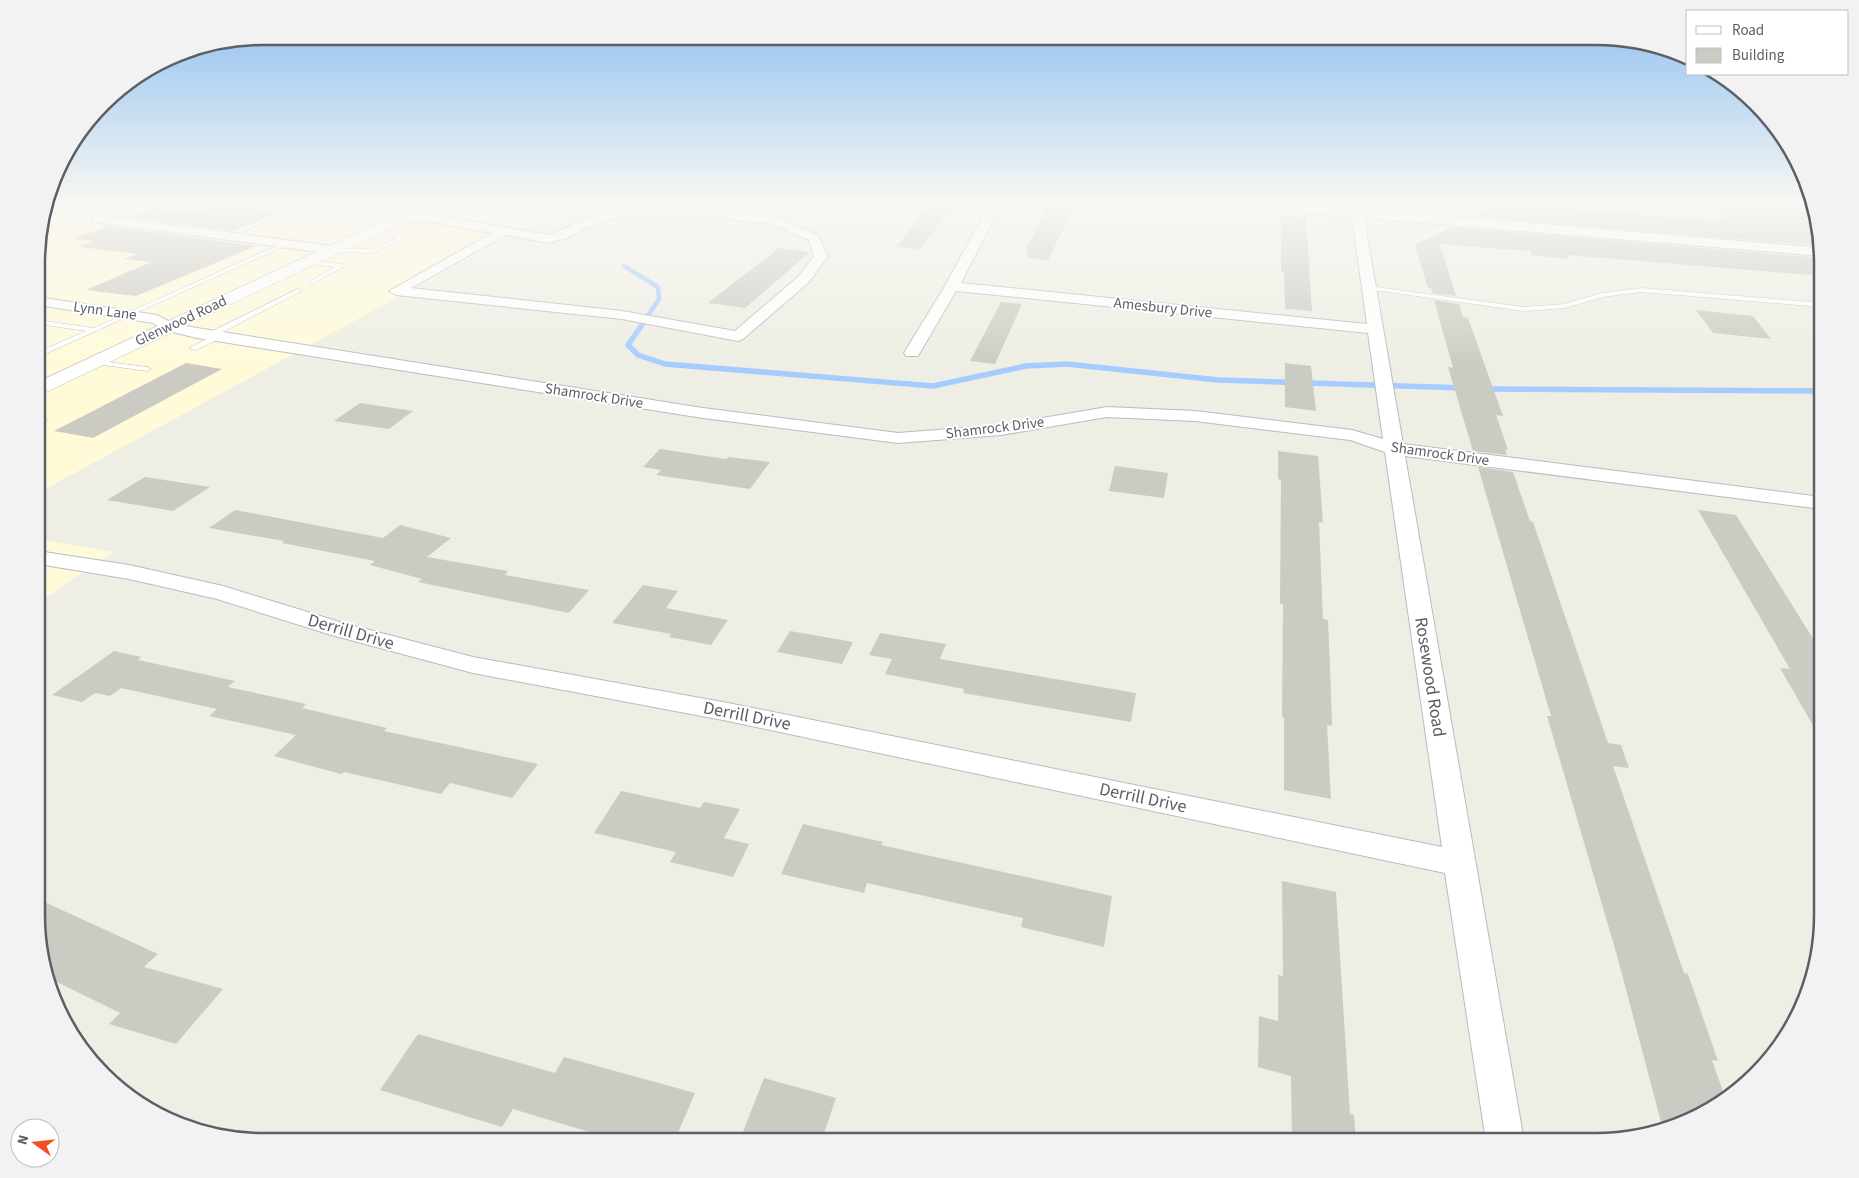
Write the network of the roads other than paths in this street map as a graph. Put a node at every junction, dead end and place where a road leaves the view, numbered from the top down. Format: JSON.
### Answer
{"nodes":[{"id":1,"x":254,"y":258,"type":"edge"},
{"id":2,"x":315,"y":258,"type":"edge"},
{"id":3,"x":455,"y":258,"type":"edge"},
{"id":4,"x":819,"y":258,"type":"edge"},
{"id":5,"x":967,"y":258,"type":"edge"},
{"id":6,"x":1364,"y":258,"type":"edge"},
{"id":7,"x":306,"y":262,"type":"junction"},
{"id":8,"x":312,"y":282,"type":"dead end"},
{"id":9,"x":952,"y":286,"type":"junction"},
{"id":10,"x":1368,"y":288,"type":"junction"},
{"id":11,"x":298,"y":290,"type":"dead end"},
{"id":12,"x":45,"y":302,"type":"edge"},
{"id":13,"x":1814,"y":304,"type":"edge"},
{"id":14,"x":130,"y":314,"type":"junction"},
{"id":15,"x":45,"y":323,"type":"edge"},
{"id":16,"x":169,"y":327,"type":"junction"},
{"id":17,"x":1374,"y":329,"type":"junction"},
{"id":18,"x":95,"y":330,"type":"junction"},
{"id":19,"x":215,"y":335,"type":"junction"},
{"id":20,"x":193,"y":348,"type":"dead end"},
{"id":21,"x":45,"y":352,"type":"edge"},
{"id":22,"x":912,"y":353,"type":"dead end"},
{"id":23,"x":96,"y":362,"type":"junction"},
{"id":24,"x":147,"y":369,"type":"dead end"},
{"id":25,"x":45,"y":387,"type":"edge"},
{"id":26,"x":1396,"y":449,"type":"junction"},
{"id":27,"x":1814,"y":507,"type":"edge"},
{"id":28,"x":45,"y":558,"type":"edge"},
{"id":29,"x":1459,"y":863,"type":"junction"},
{"id":30,"x":1503,"y":1133,"type":"edge"}],
"edges":[{"from":1,"to":14,"type":"lane"},
{"from":2,"to":7,"type":"main road","name":"Glenwood Road"},
{"from":3,"to":4,"type":"street"},
{"from":5,"to":9,"type":"street"},
{"from":6,"to":10,"type":"street","name":"Rosewood Road"},
{"from":7,"to":8,"type":"lane"},
{"from":7,"to":16,"type":"main road","name":"Glenwood Road"},
{"from":9,"to":17,"type":"street","name":"Amesbury Drive"},
{"from":9,"to":22,"type":"street"},
{"from":10,"to":13,"type":"lane"},
{"from":10,"to":17,"type":"street","name":"Rosewood Road"},
{"from":11,"to":19,"type":"lane"},
{"from":12,"to":14,"type":"street","name":"Lynn Lane"},
{"from":14,"to":16,"type":"street","name":"Lynn Lane"},
{"from":14,"to":18,"type":"lane"},
{"from":15,"to":18,"type":"lane"},
{"from":16,"to":19,"type":"street","name":"Shamrock Drive"},
{"from":16,"to":23,"type":"main road","name":"Glenwood Road"},
{"from":17,"to":26,"type":"street","name":"Rosewood Road"},
{"from":18,"to":21,"type":"lane"},
{"from":19,"to":20,"type":"lane"},
{"from":19,"to":26,"type":"street","name":"Shamrock Drive"},
{"from":23,"to":24,"type":"lane"},
{"from":23,"to":25,"type":"main road","name":"Glenwood Road"},
{"from":26,"to":27,"type":"street","name":"Shamrock Drive"},
{"from":26,"to":29,"type":"street","name":"Rosewood Road"},
{"from":28,"to":29,"type":"street","name":"Derrill Drive"},
{"from":29,"to":30,"type":"street","name":"Rosewood Road"}]}
